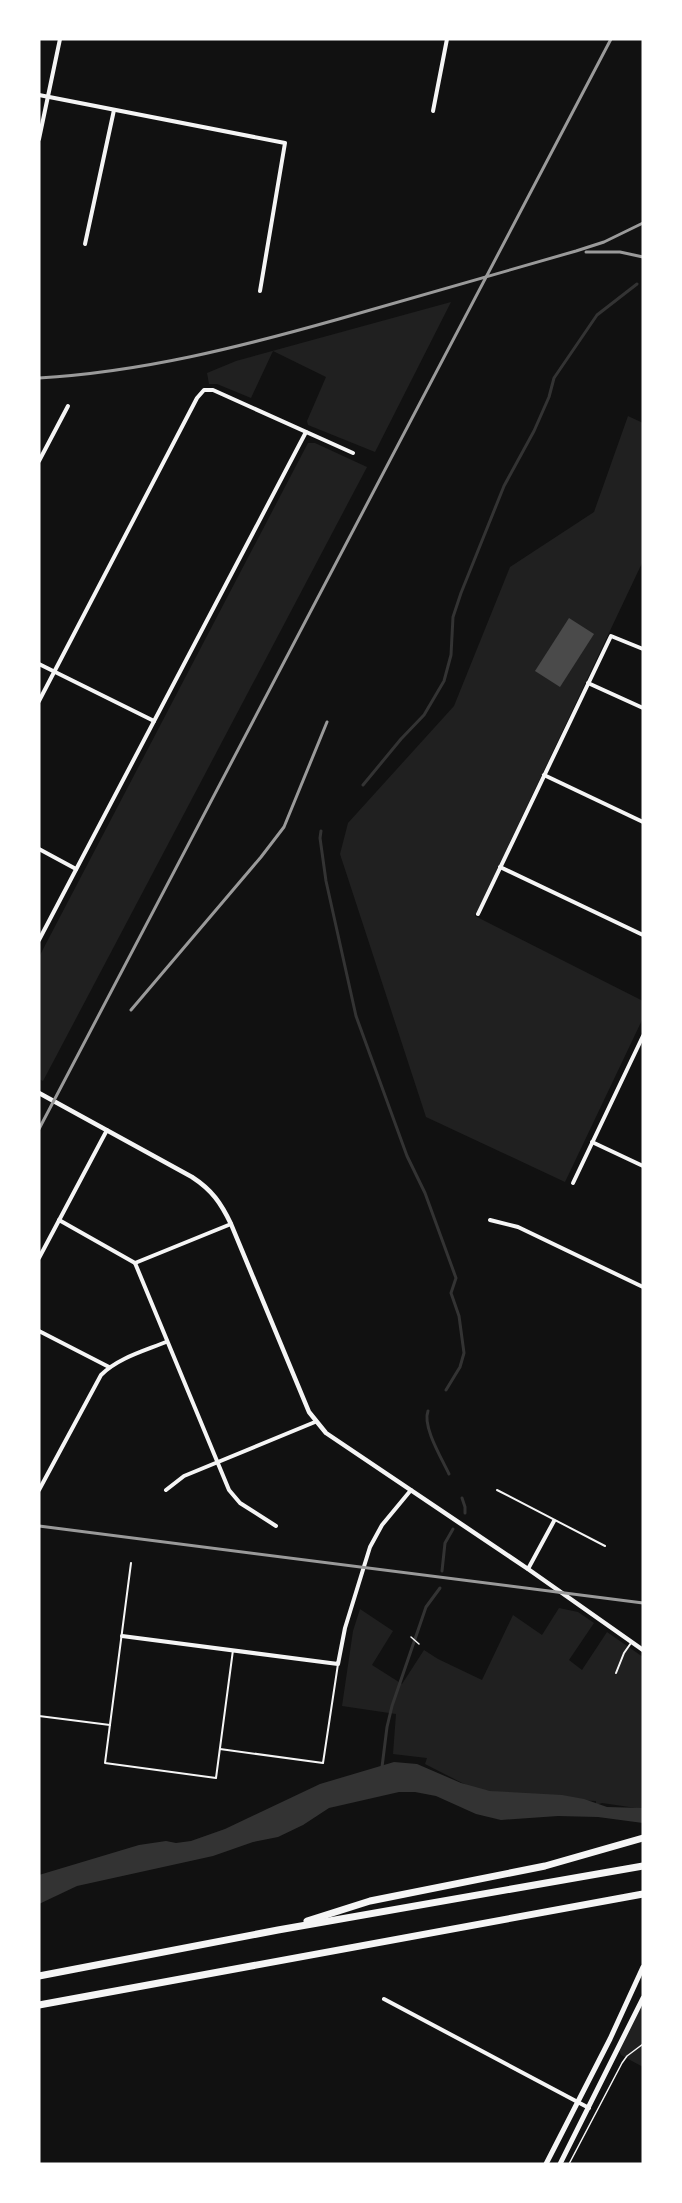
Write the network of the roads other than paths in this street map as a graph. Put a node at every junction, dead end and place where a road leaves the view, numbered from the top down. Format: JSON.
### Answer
{"nodes":[{"id":1,"x":60,"y":39,"type":"edge"},
{"id":2,"x":447,"y":39,"type":"edge"},
{"id":3,"x":39,"y":95,"type":"edge"},
{"id":4,"x":48,"y":97,"type":"junction"},
{"id":5,"x":114,"y":110,"type":"junction"},
{"id":6,"x":433,"y":111,"type":"dead end"},
{"id":7,"x":39,"y":139,"type":"edge"},
{"id":8,"x":85,"y":244,"type":"dead end"},
{"id":9,"x":260,"y":291,"type":"dead end"},
{"id":10,"x":68,"y":406,"type":"dead end"},
{"id":11,"x":306,"y":432,"type":"junction"},
{"id":12,"x":353,"y":453,"type":"dead end"},
{"id":13,"x":39,"y":461,"type":"edge"},
{"id":14,"x":643,"y":649,"type":"edge"},
{"id":15,"x":39,"y":664,"type":"edge"},
{"id":16,"x":55,"y":671,"type":"junction"},
{"id":17,"x":588,"y":683,"type":"junction"},
{"id":18,"x":39,"y":701,"type":"edge"},
{"id":19,"x":643,"y":708,"type":"edge"},
{"id":20,"x":154,"y":722,"type":"junction"},
{"id":21,"x":544,"y":775,"type":"junction"},
{"id":22,"x":643,"y":822,"type":"edge"},
{"id":23,"x":39,"y":849,"type":"edge"},
{"id":24,"x":500,"y":867,"type":"junction"},
{"id":25,"x":76,"y":869,"type":"junction"},
{"id":26,"x":478,"y":914,"type":"dead end"},
{"id":27,"x":643,"y":935,"type":"edge"},
{"id":28,"x":39,"y":940,"type":"edge"},
{"id":29,"x":643,"y":1036,"type":"edge"},
{"id":30,"x":638,"y":1047,"type":"junction"},
{"id":31,"x":643,"y":1049,"type":"edge"},
{"id":32,"x":39,"y":1093,"type":"edge"},
{"id":33,"x":107,"y":1130,"type":"junction"},
{"id":34,"x":592,"y":1142,"type":"junction"},
{"id":35,"x":643,"y":1166,"type":"edge"},
{"id":36,"x":573,"y":1183,"type":"dead end"},
{"id":37,"x":59,"y":1220,"type":"junction"},
{"id":38,"x":490,"y":1220,"type":"dead end"},
{"id":39,"x":231,"y":1224,"type":"junction"},
{"id":40,"x":39,"y":1258,"type":"edge"},
{"id":41,"x":135,"y":1263,"type":"junction"},
{"id":42,"x":643,"y":1287,"type":"edge"},
{"id":43,"x":39,"y":1331,"type":"edge"},
{"id":44,"x":166,"y":1341,"type":"junction"},
{"id":45,"x":109,"y":1367,"type":"junction"},
{"id":46,"x":315,"y":1422,"type":"junction"},
{"id":47,"x":216,"y":1461,"type":"junction"},
{"id":48,"x":39,"y":1490,"type":"edge"},
{"id":49,"x":166,"y":1490,"type":"dead end"},
{"id":50,"x":411,"y":1490,"type":"junction"},
{"id":51,"x":497,"y":1490,"type":"dead end"},
{"id":52,"x":554,"y":1521,"type":"junction"},
{"id":53,"x":276,"y":1526,"type":"dead end"},
{"id":54,"x":605,"y":1546,"type":"dead end"},
{"id":55,"x":131,"y":1563,"type":"dead end"},
{"id":56,"x":528,"y":1569,"type":"junction"},
{"id":57,"x":122,"y":1636,"type":"junction"},
{"id":58,"x":632,"y":1643,"type":"junction"},
{"id":59,"x":233,"y":1650,"type":"junction"},
{"id":60,"x":643,"y":1650,"type":"edge"},
{"id":61,"x":338,"y":1664,"type":"junction"},
{"id":62,"x":616,"y":1673,"type":"dead end"},
{"id":63,"x":39,"y":1716,"type":"edge"},
{"id":64,"x":110,"y":1725,"type":"junction"},
{"id":65,"x":220,"y":1749,"type":"junction"},
{"id":66,"x":643,"y":1838,"type":"edge"},
{"id":67,"x":643,"y":1866,"type":"edge"},
{"id":68,"x":643,"y":1894,"type":"edge"},
{"id":69,"x":278,"y":1930,"type":"junction"},
{"id":70,"x":643,"y":1967,"type":"edge"},
{"id":71,"x":39,"y":1976,"type":"edge"},
{"id":72,"x":643,"y":1998,"type":"edge"},
{"id":73,"x":384,"y":1999,"type":"dead end"},
{"id":74,"x":39,"y":2005,"type":"edge"},
{"id":75,"x":577,"y":2102,"type":"junction"},
{"id":76,"x":589,"y":2108,"type":"junction"},
{"id":77,"x":546,"y":2164,"type":"edge"},
{"id":78,"x":560,"y":2164,"type":"edge"}],
"edges":[{"from":1,"to":4,"type":"street"},
{"from":2,"to":6,"type":"street"},
{"from":3,"to":4,"type":"street"},
{"from":4,"to":5,"type":"street"},
{"from":4,"to":7,"type":"street"},
{"from":5,"to":8,"type":"street"},
{"from":5,"to":9,"type":"street"},
{"from":10,"to":13,"type":"street"},
{"from":11,"to":12,"type":"street"},
{"from":11,"to":16,"type":"street"},
{"from":11,"to":20,"type":"street"},
{"from":14,"to":17,"type":"street"},
{"from":15,"to":16,"type":"street"},
{"from":16,"to":18,"type":"street"},
{"from":16,"to":20,"type":"street"},
{"from":17,"to":19,"type":"street"},
{"from":17,"to":21,"type":"street"},
{"from":20,"to":25,"type":"street"},
{"from":21,"to":22,"type":"street"},
{"from":21,"to":24,"type":"street"},
{"from":23,"to":25,"type":"street"},
{"from":24,"to":26,"type":"street"},
{"from":24,"to":27,"type":"street"},
{"from":25,"to":28,"type":"street"},
{"from":29,"to":30,"type":"street"},
{"from":30,"to":31,"type":"street"},
{"from":30,"to":34,"type":"street"},
{"from":32,"to":33,"type":"street"},
{"from":33,"to":37,"type":"street"},
{"from":33,"to":39,"type":"street"},
{"from":34,"to":35,"type":"street"},
{"from":34,"to":36,"type":"street"},
{"from":37,"to":40,"type":"street"},
{"from":37,"to":41,"type":"street"},
{"from":38,"to":42,"type":"street"},
{"from":39,"to":41,"type":"street"},
{"from":39,"to":46,"type":"street"},
{"from":41,"to":44,"type":"street"},
{"from":43,"to":45,"type":"street"},
{"from":44,"to":45,"type":"street"},
{"from":44,"to":47,"type":"street"},
{"from":45,"to":48,"type":"street"},
{"from":46,"to":47,"type":"street"},
{"from":46,"to":50,"type":"street"},
{"from":47,"to":49,"type":"street"},
{"from":47,"to":53,"type":"street"},
{"from":50,"to":56,"type":"street"},
{"from":50,"to":61,"type":"street"},
{"from":51,"to":52,"type":"lane"},
{"from":52,"to":54,"type":"lane"},
{"from":52,"to":56,"type":"street"},
{"from":55,"to":57,"type":"lane"},
{"from":56,"to":58,"type":"street"},
{"from":57,"to":59,"type":"street"},
{"from":57,"to":64,"type":"lane"},
{"from":58,"to":60,"type":"street"},
{"from":58,"to":62,"type":"lane"},
{"from":59,"to":61,"type":"street"},
{"from":59,"to":65,"type":"lane"},
{"from":61,"to":65,"type":"lane"},
{"from":63,"to":64,"type":"lane"},
{"from":64,"to":65,"type":"lane"},
{"from":66,"to":69,"type":"highway"},
{"from":67,"to":69,"type":"highway"},
{"from":68,"to":74,"type":"highway"},
{"from":69,"to":71,"type":"highway"},
{"from":70,"to":75,"type":"main road"},
{"from":72,"to":76,"type":"main road"},
{"from":73,"to":75,"type":"street"},
{"from":75,"to":76,"type":"street"},
{"from":75,"to":77,"type":"main road"},
{"from":76,"to":78,"type":"main road"}]}
